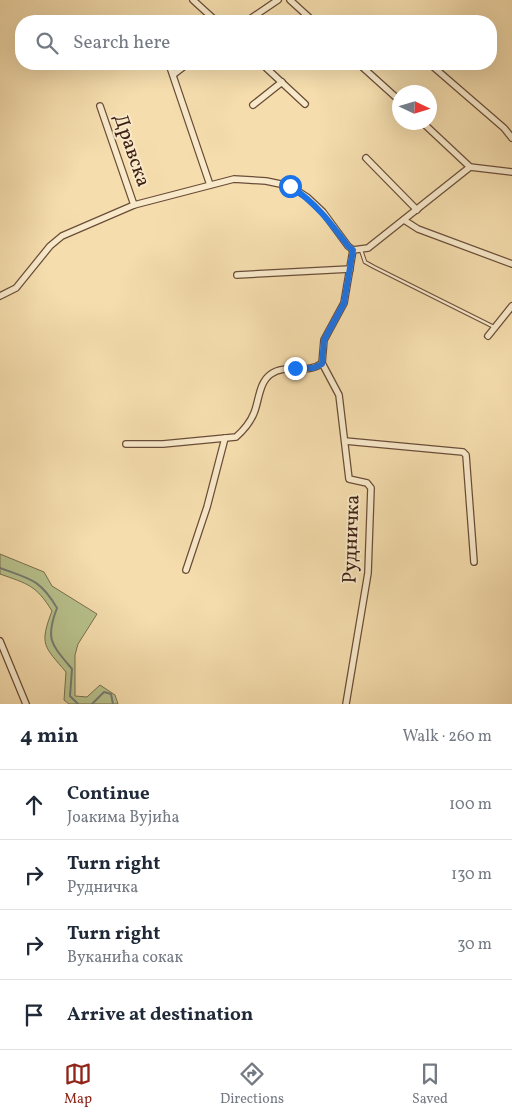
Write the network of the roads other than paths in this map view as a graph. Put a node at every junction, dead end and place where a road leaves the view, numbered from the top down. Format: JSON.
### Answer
{"nodes":[{"id":1,"x":193,"y":0,"type":"edge"},
{"id":2,"x":278,"y":0,"type":"edge"},
{"id":3,"x":290,"y":0,"type":"edge"},
{"id":4,"x":209,"y":15,"type":"edge"},
{"id":5,"x":256,"y":15,"type":"edge"},
{"id":6,"x":306,"y":15,"type":"edge"},
{"id":7,"x":172,"y":70,"type":"edge"},
{"id":8,"x":180,"y":70,"type":"edge"},
{"id":9,"x":269,"y":70,"type":"edge"},
{"id":10,"x":365,"y":70,"type":"edge"},
{"id":11,"x":437,"y":70,"type":"edge"},
{"id":12,"x":174,"y":74,"type":"junction"},
{"id":13,"x":282,"y":82,"type":"junction"},
{"id":14,"x":392,"y":95,"type":"edge"},
{"id":15,"x":305,"y":104,"type":"dead end"},
{"id":16,"x":253,"y":105,"type":"dead end"},
{"id":17,"x":100,"y":106,"type":"dead end"},
{"id":18,"x":431,"y":130,"type":"edge"},
{"id":19,"x":512,"y":138,"type":"edge"},
{"id":20,"x":366,"y":158,"type":"dead end"},
{"id":21,"x":470,"y":167,"type":"junction"},
{"id":22,"x":512,"y":172,"type":"edge"},
{"id":23,"x":210,"y":185,"type":"junction"},
{"id":24,"x":134,"y":205,"type":"junction"},
{"id":25,"x":418,"y":210,"type":"junction"},
{"id":26,"x":404,"y":220,"type":"junction"},
{"id":27,"x":353,"y":250,"type":"junction"},
{"id":28,"x":361,"y":250,"type":"junction"},
{"id":29,"x":512,"y":264,"type":"edge"},
{"id":30,"x":350,"y":269,"type":"junction"},
{"id":31,"x":237,"y":275,"type":"dead end"},
{"id":32,"x":0,"y":296,"type":"edge"},
{"id":33,"x":512,"y":306,"type":"edge"},
{"id":34,"x":494,"y":327,"type":"junction"},
{"id":35,"x":488,"y":336,"type":"dead end"},
{"id":36,"x":322,"y":364,"type":"junction"},
{"id":37,"x":225,"y":438,"type":"junction"},
{"id":38,"x":345,"y":441,"type":"junction"},
{"id":39,"x":126,"y":444,"type":"dead end"},
{"id":40,"x":474,"y":562,"type":"dead end"},
{"id":41,"x":186,"y":570,"type":"dead end"},
{"id":42,"x":0,"y":641,"type":"edge"},
{"id":43,"x":26,"y":704,"type":"edge"},
{"id":44,"x":346,"y":704,"type":"edge"}],
"edges":[{"from":1,"to":4,"type":"street"},
{"from":2,"to":5,"type":"street"},
{"from":3,"to":6,"type":"street"},
{"from":7,"to":12,"type":"street"},
{"from":8,"to":12,"type":"street"},
{"from":9,"to":13,"type":"street"},
{"from":10,"to":14,"type":"street"},
{"from":11,"to":19,"type":"street"},
{"from":12,"to":23,"type":"street"},
{"from":13,"to":15,"type":"street"},
{"from":13,"to":16,"type":"street"},
{"from":17,"to":24,"type":"street","name":"Дравска"},
{"from":18,"to":21,"type":"street"},
{"from":20,"to":25,"type":"street"},
{"from":21,"to":22,"type":"street"},
{"from":21,"to":25,"type":"street"},
{"from":23,"to":24,"type":"street"},
{"from":23,"to":27,"type":"street"},
{"from":24,"to":32,"type":"street"},
{"from":25,"to":26,"type":"street"},
{"from":26,"to":28,"type":"street"},
{"from":26,"to":29,"type":"street"},
{"from":27,"to":28,"type":"street"},
{"from":27,"to":30,"type":"street"},
{"from":28,"to":34,"type":"lane"},
{"from":30,"to":31,"type":"street"},
{"from":30,"to":36,"type":"street"},
{"from":33,"to":34,"type":"street"},
{"from":34,"to":35,"type":"street"},
{"from":36,"to":37,"type":"street"},
{"from":36,"to":38,"type":"street","name":"Рудничка"},
{"from":37,"to":39,"type":"street"},
{"from":37,"to":41,"type":"street"},
{"from":38,"to":40,"type":"street"},
{"from":38,"to":44,"type":"street","name":"Рудничка"},
{"from":42,"to":43,"type":"street"}]}
